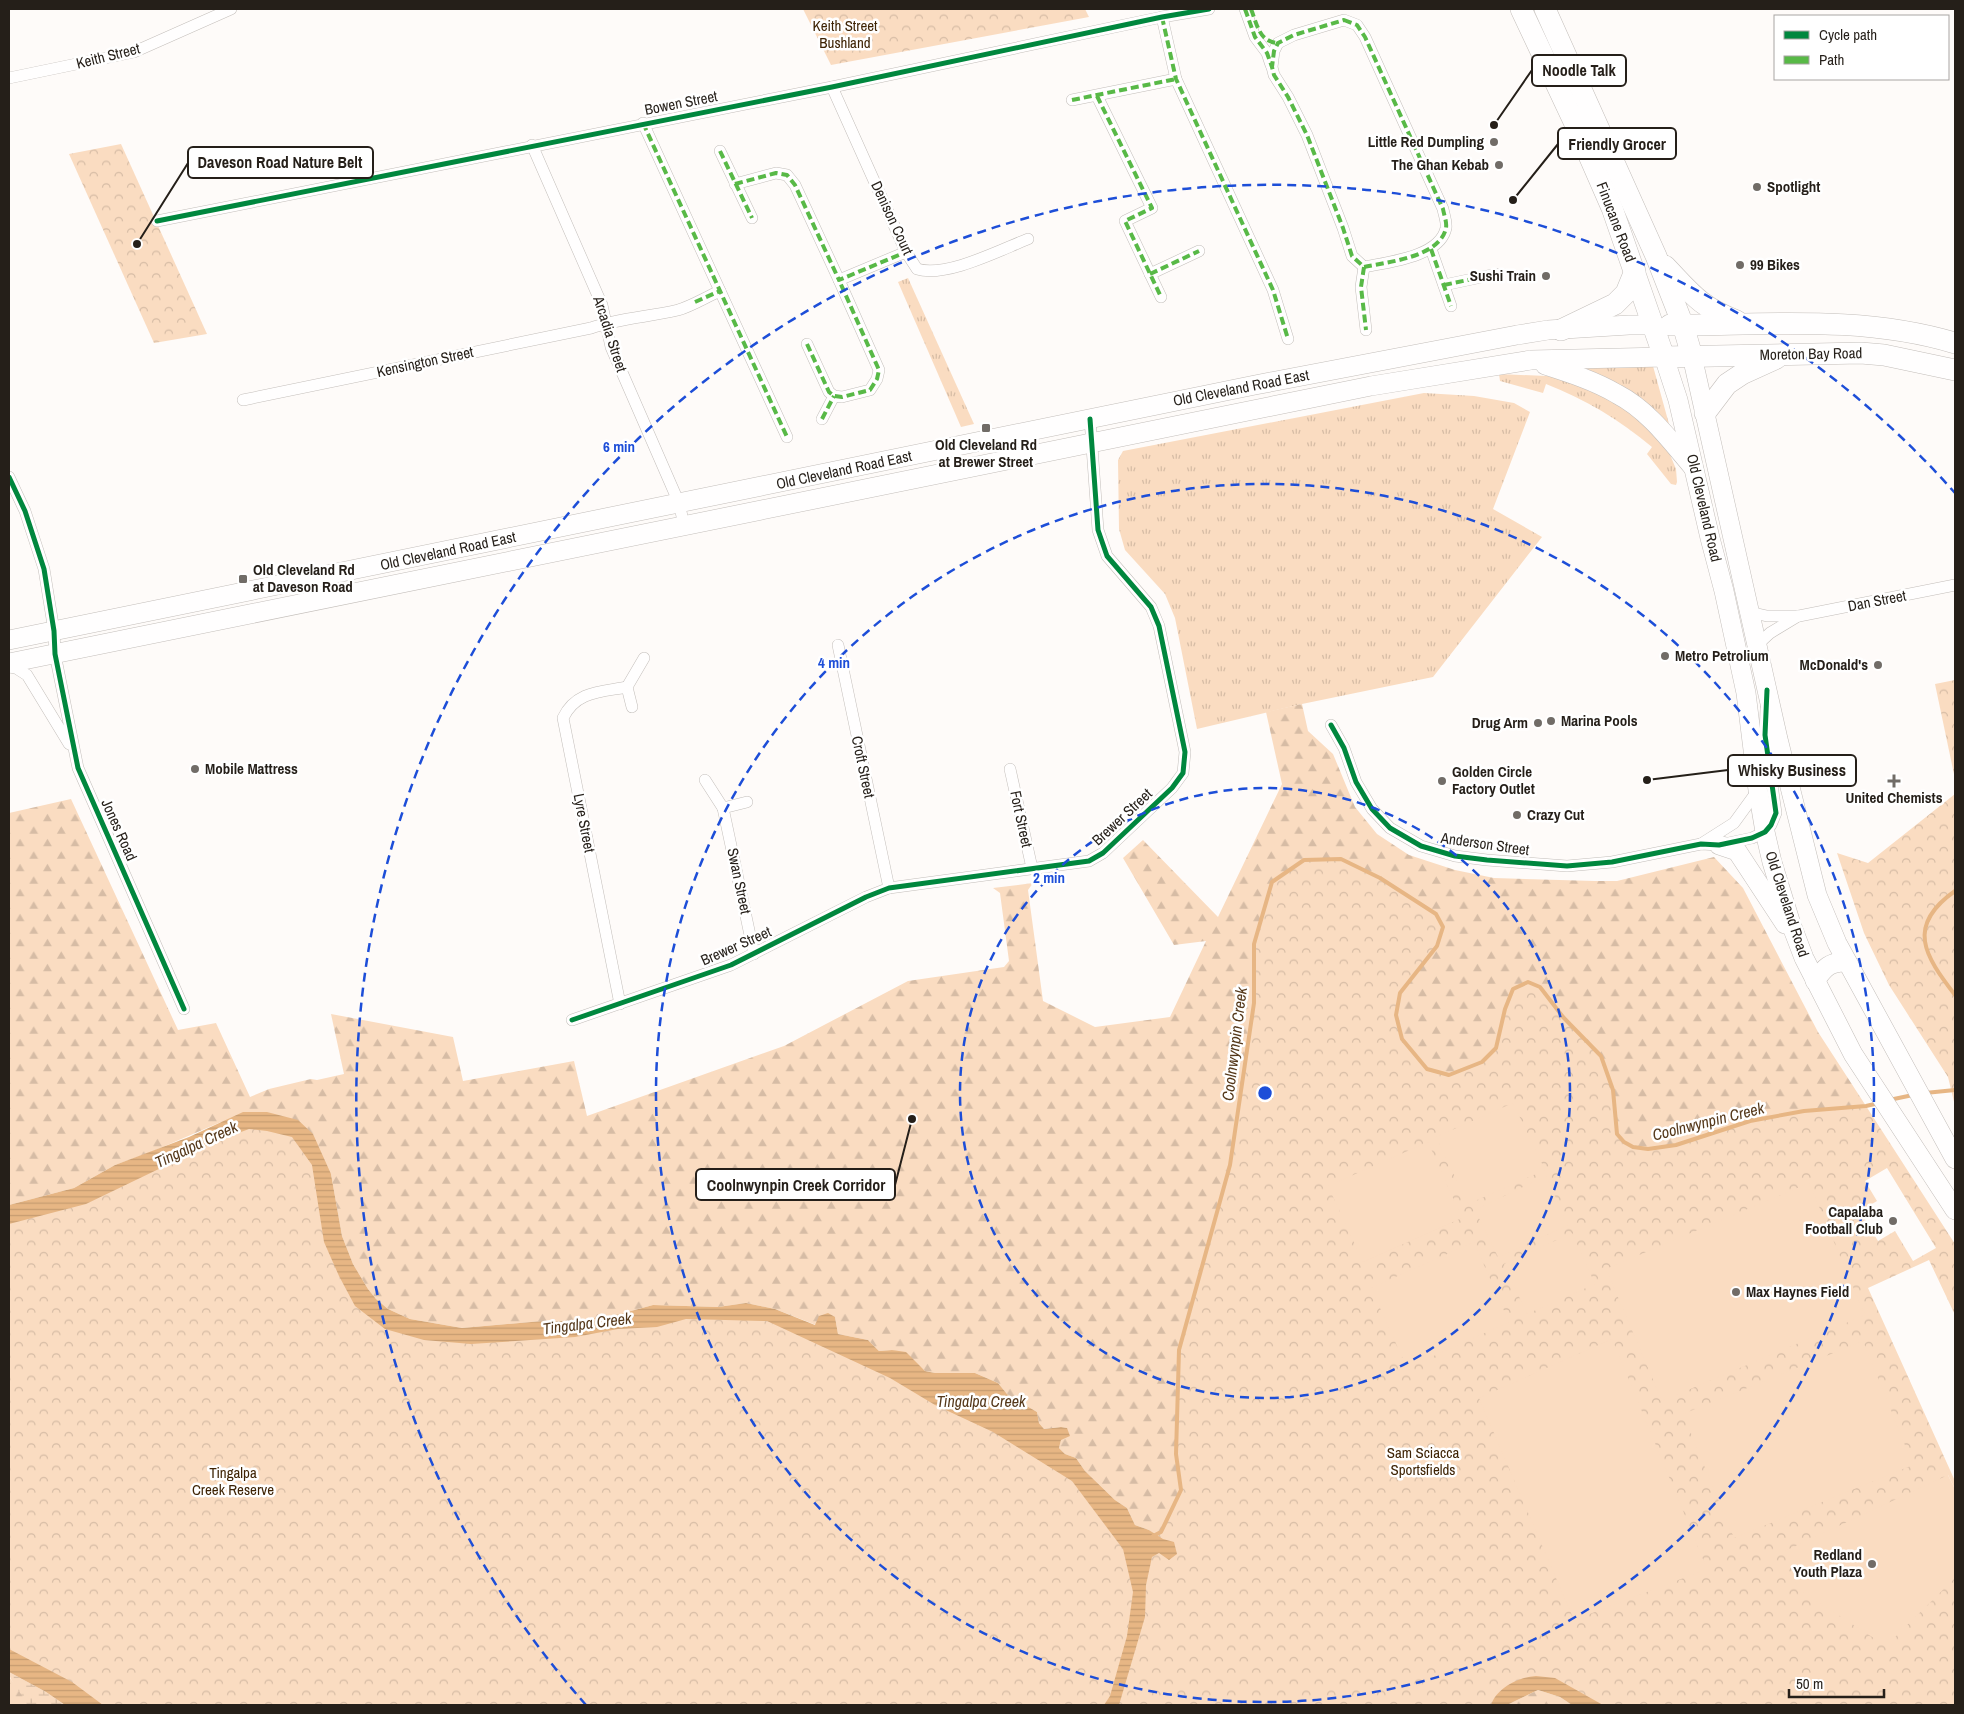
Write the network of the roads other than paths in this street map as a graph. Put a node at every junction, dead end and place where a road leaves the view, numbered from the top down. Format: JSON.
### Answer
{"nodes":[{"id":1,"x":232,"y":9,"type":"edge"},
{"id":2,"x":1209,"y":9,"type":"edge"},
{"id":3,"x":1245,"y":9,"type":"edge"},
{"id":4,"x":1251,"y":9,"type":"edge"},
{"id":5,"x":1520,"y":9,"type":"edge"},
{"id":6,"x":1545,"y":9,"type":"edge"},
{"id":7,"x":1162,"y":17,"type":"junction"},
{"id":8,"x":1278,"y":43,"type":"junction"},
{"id":9,"x":1272,"y":66,"type":"junction"},
{"id":10,"x":9,"y":78,"type":"edge"},
{"id":11,"x":1176,"y":79,"type":"junction"},
{"id":12,"x":832,"y":86,"type":"junction"},
{"id":13,"x":1097,"y":96,"type":"junction"},
{"id":14,"x":1072,"y":100,"type":"dead end"},
{"id":15,"x":643,"y":124,"type":"junction"},
{"id":16,"x":532,"y":145,"type":"junction"},
{"id":17,"x":720,"y":152,"type":"dead end"},
{"id":18,"x":735,"y":184,"type":"junction"},
{"id":19,"x":752,"y":218,"type":"dead end"},
{"id":20,"x":157,"y":221,"type":"dead end"},
{"id":21,"x":1028,"y":240,"type":"dead end"},
{"id":22,"x":1431,"y":249,"type":"junction"},
{"id":23,"x":1199,"y":251,"type":"dead end"},
{"id":24,"x":906,"y":252,"type":"junction"},
{"id":25,"x":1656,"y":256,"type":"junction"},
{"id":26,"x":1364,"y":267,"type":"junction"},
{"id":27,"x":1635,"y":271,"type":"junction"},
{"id":28,"x":1150,"y":274,"type":"junction"},
{"id":29,"x":1496,"y":274,"type":"dead end"},
{"id":30,"x":839,"y":280,"type":"junction"},
{"id":31,"x":1444,"y":285,"type":"junction"},
{"id":32,"x":720,"y":291,"type":"junction"},
{"id":33,"x":1161,"y":297,"type":"dead end"},
{"id":34,"x":1451,"y":306,"type":"dead end"},
{"id":35,"x":606,"y":323,"type":"junction"},
{"id":36,"x":1744,"y":324,"type":"junction"},
{"id":37,"x":1683,"y":325,"type":"junction"},
{"id":38,"x":1655,"y":326,"type":"junction"},
{"id":39,"x":1366,"y":330,"type":"dead end"},
{"id":40,"x":1561,"y":330,"type":"junction"},
{"id":41,"x":1288,"y":339,"type":"dead end"},
{"id":42,"x":1955,"y":343,"type":"edge"},
{"id":43,"x":807,"y":344,"type":"dead end"},
{"id":44,"x":1786,"y":354,"type":"junction"},
{"id":45,"x":1692,"y":356,"type":"junction"},
{"id":46,"x":1664,"y":357,"type":"junction"},
{"id":47,"x":1531,"y":360,"type":"junction"},
{"id":48,"x":1955,"y":370,"type":"edge"},
{"id":49,"x":834,"y":396,"type":"junction"},
{"id":50,"x":243,"y":400,"type":"dead end"},
{"id":51,"x":1705,"y":413,"type":"junction"},
{"id":52,"x":822,"y":419,"type":"dead end"},
{"id":53,"x":1090,"y":420,"type":"junction"},
{"id":54,"x":787,"y":437,"type":"dead end"},
{"id":55,"x":1091,"y":442,"type":"junction"},
{"id":56,"x":1695,"y":469,"type":"junction"},
{"id":57,"x":9,"y":477,"type":"edge"},
{"id":58,"x":680,"y":503,"type":"junction"},
{"id":59,"x":684,"y":525,"type":"junction"},
{"id":60,"x":1955,"y":586,"type":"edge"},
{"id":61,"x":1749,"y":612,"type":"junction"},
{"id":62,"x":1799,"y":616,"type":"junction"},
{"id":63,"x":54,"y":631,"type":"junction"},
{"id":64,"x":9,"y":640,"type":"edge"},
{"id":65,"x":838,"y":645,"type":"dead end"},
{"id":66,"x":1757,"y":645,"type":"junction"},
{"id":67,"x":56,"y":654,"type":"junction"},
{"id":68,"x":644,"y":658,"type":"dead end"},
{"id":69,"x":9,"y":663,"type":"edge"},
{"id":70,"x":9,"y":667,"type":"edge"},
{"id":71,"x":627,"y":687,"type":"junction"},
{"id":72,"x":1767,"y":690,"type":"junction"},
{"id":73,"x":632,"y":707,"type":"dead end"},
{"id":74,"x":1331,"y":725,"type":"dead end"},
{"id":75,"x":74,"y":752,"type":"junction"},
{"id":76,"x":1010,"y":769,"type":"dead end"},
{"id":77,"x":705,"y":780,"type":"dead end"},
{"id":78,"x":1758,"y":790,"type":"junction"},
{"id":79,"x":747,"y":802,"type":"dead end"},
{"id":80,"x":724,"y":808,"type":"junction"},
{"id":81,"x":1766,"y":832,"type":"junction"},
{"id":82,"x":1710,"y":844,"type":"junction"},
{"id":83,"x":1032,"y":868,"type":"junction"},
{"id":84,"x":889,"y":888,"type":"junction"},
{"id":85,"x":1798,"y":944,"type":"junction"},
{"id":86,"x":754,"y":954,"type":"junction"},
{"id":87,"x":1847,"y":962,"type":"junction"},
{"id":88,"x":1815,"y":981,"type":"junction"},
{"id":89,"x":620,"y":1004,"type":"junction"},
{"id":90,"x":184,"y":1008,"type":"dead end"},
{"id":91,"x":572,"y":1020,"type":"dead end"},
{"id":92,"x":1955,"y":1159,"type":"edge"},
{"id":93,"x":1955,"y":1210,"type":"edge"}],
"edges":[{"from":1,"to":10,"type":"street","name":"Keith Street"},
{"from":2,"to":7,"type":"street","name":"Bowen Street"},
{"from":3,"to":9,"type":"street"},
{"from":4,"to":8,"type":"street"},
{"from":5,"to":27,"type":"highway","name":"Finucane Road"},
{"from":6,"to":25,"type":"highway","name":"Finucane Road"},
{"from":7,"to":11,"type":"street"},
{"from":7,"to":12,"type":"street","name":"Bowen Street"},
{"from":8,"to":9,"type":"street"},
{"from":8,"to":22,"type":"street"},
{"from":9,"to":26,"type":"street"},
{"from":11,"to":13,"type":"street"},
{"from":11,"to":41,"type":"street"},
{"from":12,"to":15,"type":"street","name":"Bowen Street"},
{"from":12,"to":24,"type":"street","name":"Denison Court"},
{"from":13,"to":14,"type":"street"},
{"from":13,"to":28,"type":"street"},
{"from":15,"to":16,"type":"street","name":"Bowen Street"},
{"from":15,"to":32,"type":"street"},
{"from":16,"to":20,"type":"street","name":"Bowen Street"},
{"from":16,"to":35,"type":"street","name":"Arcadia Street"},
{"from":17,"to":18,"type":"street"},
{"from":18,"to":19,"type":"street"},
{"from":18,"to":30,"type":"street"},
{"from":21,"to":24,"type":"street","name":"Denison Court"},
{"from":22,"to":26,"type":"street"},
{"from":22,"to":31,"type":"street"},
{"from":23,"to":28,"type":"street"},
{"from":24,"to":30,"type":"street"},
{"from":25,"to":36,"type":"highway"},
{"from":25,"to":37,"type":"highway","name":"Finucane Road"},
{"from":26,"to":39,"type":"street"},
{"from":27,"to":38,"type":"highway","name":"Finucane Road"},
{"from":27,"to":40,"type":"highway"},
{"from":28,"to":33,"type":"street"},
{"from":29,"to":31,"type":"street"},
{"from":30,"to":49,"type":"street"},
{"from":31,"to":34,"type":"street"},
{"from":32,"to":35,"type":"street","name":"Kensington Street"},
{"from":32,"to":54,"type":"street"},
{"from":35,"to":50,"type":"street","name":"Kensington Street"},
{"from":35,"to":58,"type":"street","name":"Arcadia Street"},
{"from":36,"to":37,"type":"highway","name":"Moreton Bay Road"},
{"from":36,"to":42,"type":"highway","name":"Moreton Bay Road"},
{"from":37,"to":38,"type":"highway","name":"Old Cleveland Road East"},
{"from":37,"to":45,"type":"highway","name":"Old Cleveland Road"},
{"from":38,"to":40,"type":"main road","name":"Old Cleveland Road East"},
{"from":38,"to":46,"type":"highway","name":"Finucane Road"},
{"from":40,"to":53,"type":"main road","name":"Old Cleveland Road East"},
{"from":43,"to":49,"type":"street"},
{"from":44,"to":45,"type":"highway","name":"Moreton Bay Road"},
{"from":44,"to":48,"type":"highway","name":"Moreton Bay Road"},
{"from":44,"to":51,"type":"highway"},
{"from":45,"to":46,"type":"highway","name":"Moreton Bay Road"},
{"from":45,"to":51,"type":"main road","name":"Old Cleveland Road"},
{"from":46,"to":47,"type":"main road","name":"Old Cleveland Road East"},
{"from":46,"to":56,"type":"main road","name":"Old Cleveland Road"},
{"from":47,"to":55,"type":"main road","name":"Old Cleveland Road East"},
{"from":47,"to":56,"type":"main road"},
{"from":49,"to":52,"type":"street"},
{"from":51,"to":61,"type":"main road","name":"Old Cleveland Road"},
{"from":53,"to":55,"type":"street","name":"Brewer Street"},
{"from":53,"to":58,"type":"main road","name":"Old Cleveland Road East"},
{"from":55,"to":59,"type":"main road","name":"Old Cleveland Road East"},
{"from":55,"to":83,"type":"street","name":"Brewer Street"},
{"from":56,"to":78,"type":"main road","name":"Old Cleveland Road"},
{"from":57,"to":63,"type":"street","name":"Jones Road"},
{"from":58,"to":59,"type":"street","name":"Arcadia Street"},
{"from":58,"to":63,"type":"main road","name":"Old Cleveland Road East"},
{"from":59,"to":67,"type":"main road","name":"Old Cleveland Road East"},
{"from":60,"to":62,"type":"street","name":"Dan Street"},
{"from":61,"to":62,"type":"street","name":"Dan Street"},
{"from":61,"to":66,"type":"main road","name":"Old Cleveland Road"},
{"from":62,"to":66,"type":"street","name":"Dan Street"},
{"from":63,"to":64,"type":"main road","name":"Old Cleveland Road East"},
{"from":63,"to":67,"type":"street","name":"Jones Road"},
{"from":65,"to":84,"type":"street","name":"Croft Street"},
{"from":66,"to":72,"type":"main road","name":"Old Cleveland Road"},
{"from":67,"to":69,"type":"main road","name":"Old Cleveland Road East"},
{"from":67,"to":75,"type":"street","name":"Jones Road"},
{"from":68,"to":71,"type":"street"},
{"from":70,"to":75,"type":"street","name":"Jones Road"},
{"from":71,"to":73,"type":"street"},
{"from":71,"to":89,"type":"street","name":"Lyre Street"},
{"from":72,"to":81,"type":"street"},
{"from":72,"to":87,"type":"main road","name":"Old Cleveland Road"},
{"from":74,"to":82,"type":"street","name":"Anderson Street"},
{"from":75,"to":90,"type":"street","name":"Jones Road"},
{"from":76,"to":83,"type":"street","name":"Fort Street"},
{"from":77,"to":80,"type":"street","name":"Swan Street"},
{"from":78,"to":81,"type":"main road","name":"Old Cleveland Road"},
{"from":78,"to":82,"type":"street"},
{"from":79,"to":80,"type":"street"},
{"from":80,"to":86,"type":"street","name":"Swan Street"},
{"from":81,"to":82,"type":"street","name":"Anderson Street"},
{"from":81,"to":85,"type":"main road","name":"Old Cleveland Road"},
{"from":82,"to":85,"type":"main road"},
{"from":83,"to":84,"type":"street","name":"Brewer Street"},
{"from":84,"to":86,"type":"street","name":"Brewer Street"},
{"from":85,"to":88,"type":"main road","name":"Old Cleveland Road"},
{"from":86,"to":89,"type":"street","name":"Brewer Street"},
{"from":87,"to":88,"type":"main road"},
{"from":87,"to":92,"type":"main road","name":"Old Cleveland Road"},
{"from":88,"to":93,"type":"main road","name":"Old Cleveland Road"},
{"from":89,"to":91,"type":"street","name":"Brewer Street"}]}
